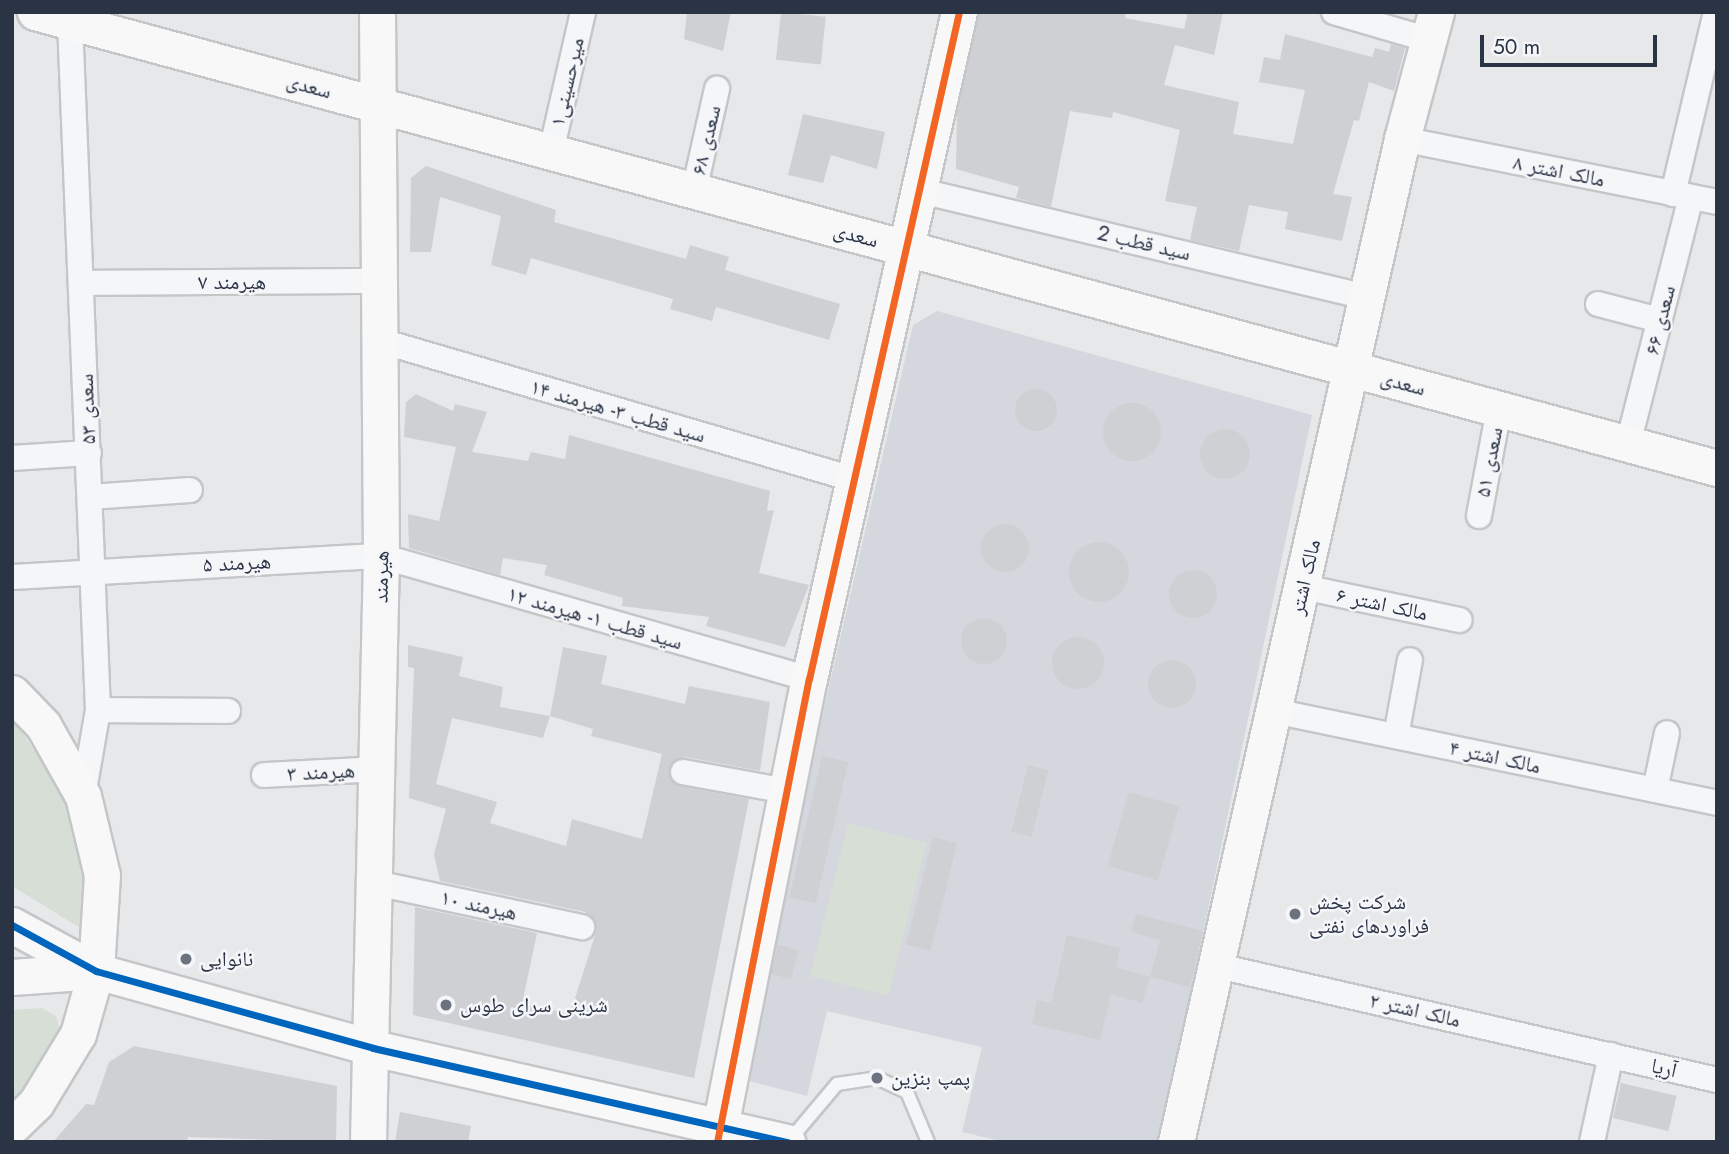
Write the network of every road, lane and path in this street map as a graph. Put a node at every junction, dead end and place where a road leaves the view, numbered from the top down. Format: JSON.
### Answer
{"nodes":[{"id":1,"x":36,"y":12,"type":"edge"},
{"id":2,"x":377,"y":12,"type":"edge"},
{"id":3,"x":583,"y":12,"type":"edge"},
{"id":4,"x":959,"y":12,"type":"edge"},
{"id":5,"x":1334,"y":12,"type":"edge"},
{"id":6,"x":1716,"y":12,"type":"edge"},
{"id":7,"x":70,"y":22,"type":"junction"},
{"id":8,"x":122,"y":24,"type":"edge"},
{"id":9,"x":1433,"y":26,"type":"edge"},
{"id":10,"x":717,"y":89,"type":"dead end"},
{"id":11,"x":377,"y":105,"type":"junction"},
{"id":12,"x":1402,"y":139,"type":"junction"},
{"id":13,"x":551,"y":152,"type":"junction"},
{"id":14,"x":917,"y":190,"type":"junction"},
{"id":15,"x":694,"y":191,"type":"junction"},
{"id":16,"x":1682,"y":195,"type":"junction"},
{"id":17,"x":1717,"y":202,"type":"edge"},
{"id":18,"x":904,"y":248,"type":"junction"},
{"id":19,"x":381,"y":281,"type":"junction"},
{"id":20,"x":83,"y":283,"type":"junction"},
{"id":21,"x":1370,"y":298,"type":"junction"},
{"id":22,"x":1598,"y":304,"type":"dead end"},
{"id":23,"x":1660,"y":320,"type":"junction"},
{"id":24,"x":382,"y":341,"type":"junction"},
{"id":25,"x":1355,"y":370,"type":"junction"},
{"id":26,"x":1499,"y":409,"type":"junction"},
{"id":27,"x":1628,"y":444,"type":"junction"},
{"id":28,"x":89,"y":453,"type":"junction"},
{"id":29,"x":12,"y":458,"type":"edge"},
{"id":30,"x":1717,"y":468,"type":"edge"},
{"id":31,"x":855,"y":481,"type":"junction"},
{"id":32,"x":190,"y":490,"type":"dead end"},
{"id":33,"x":90,"y":497,"type":"junction"},
{"id":34,"x":1479,"y":516,"type":"dead end"},
{"id":35,"x":382,"y":556,"type":"junction"},
{"id":36,"x":93,"y":570,"type":"junction"},
{"id":37,"x":12,"y":577,"type":"edge"},
{"id":38,"x":1303,"y":587,"type":"junction"},
{"id":39,"x":1460,"y":620,"type":"dead end"},
{"id":40,"x":1410,"y":660,"type":"dead end"},
{"id":41,"x":809,"y":679,"type":"junction"},
{"id":42,"x":12,"y":693,"type":"edge"},
{"id":43,"x":98,"y":710,"type":"junction"},
{"id":44,"x":1274,"y":710,"type":"junction"},
{"id":45,"x":228,"y":711,"type":"dead end"},
{"id":46,"x":1667,"y":733,"type":"dead end"},
{"id":47,"x":1396,"y":736,"type":"junction"},
{"id":48,"x":378,"y":769,"type":"junction"},
{"id":49,"x":683,"y":772,"type":"dead end"},
{"id":50,"x":264,"y":775,"type":"dead end"},
{"id":51,"x":1655,"y":790,"type":"junction"},
{"id":52,"x":787,"y":791,"type":"junction"},
{"id":53,"x":83,"y":796,"type":"junction"},
{"id":54,"x":1717,"y":803,"type":"edge"},
{"id":55,"x":376,"y":883,"type":"junction"},
{"id":56,"x":12,"y":925,"type":"edge"},
{"id":57,"x":582,"y":927,"type":"dead end"},
{"id":58,"x":1218,"y":966,"type":"junction"},
{"id":59,"x":96,"y":971,"type":"junction"},
{"id":60,"x":12,"y":977,"type":"edge"},
{"id":61,"x":373,"y":1048,"type":"junction"},
{"id":62,"x":1611,"y":1055,"type":"junction"},
{"id":63,"x":1717,"y":1080,"type":"edge"},
{"id":64,"x":12,"y":1126,"type":"edge"},
{"id":65,"x":719,"y":1134,"type":"edge"},
{"id":66,"x":368,"y":1142,"type":"edge"},
{"id":67,"x":788,"y":1142,"type":"edge"},
{"id":68,"x":928,"y":1142,"type":"edge"},
{"id":69,"x":1176,"y":1142,"type":"edge"},
{"id":70,"x":1591,"y":1142,"type":"edge"}],
"edges":[{"from":1,"to":7,"type":"main road","name":"سعدی"},
{"from":2,"to":11,"type":"main road","name":"هیرمند"},
{"from":3,"to":13,"type":"street","name":"میرحسینی۱"},
{"from":4,"to":14,"type":"main road"},
{"from":5,"to":9,"type":"street"},
{"from":6,"to":16,"type":"street","name":"سعدی ۶۶"},
{"from":7,"to":8,"type":"main road","name":"سعدی"},
{"from":7,"to":20,"type":"street","name":"سعدی ۵۳"},
{"from":8,"to":11,"type":"main road","name":"سعدی"},
{"from":9,"to":12,"type":"main road","name":"مالک اشتر"},
{"from":10,"to":15,"type":"street","name":"سعدی ۶۸"},
{"from":11,"to":13,"type":"main road","name":"سعدی"},
{"from":11,"to":19,"type":"main road","name":"هیرمند"},
{"from":12,"to":16,"type":"street","name":"مالک اشتر ۸"},
{"from":12,"to":21,"type":"main road","name":"مالک اشتر"},
{"from":13,"to":15,"type":"main road","name":"سعدی"},
{"from":14,"to":18,"type":"main road"},
{"from":14,"to":21,"type":"street","name":"سید قطب 2"},
{"from":15,"to":18,"type":"main road","name":"سعدی"},
{"from":16,"to":17,"type":"street","name":"مالک اشتر ۸"},
{"from":16,"to":23,"type":"street","name":"سعدی ۶۶"},
{"from":18,"to":25,"type":"main road","name":"سعدی"},
{"from":18,"to":31,"type":"main road"},
{"from":19,"to":20,"type":"street","name":"هیرمند ۷"},
{"from":19,"to":24,"type":"main road","name":"هیرمند"},
{"from":20,"to":28,"type":"street","name":"سعدی ۵۳"},
{"from":21,"to":25,"type":"main road","name":"مالک اشتر"},
{"from":22,"to":23,"type":"street"},
{"from":23,"to":27,"type":"street","name":"سعدی ۶۶"},
{"from":24,"to":31,"type":"street","name":"سید قطب ۳- هیرمند ۱۴"},
{"from":24,"to":35,"type":"main road","name":"هیرمند"},
{"from":25,"to":26,"type":"main road","name":"سعدی"},
{"from":25,"to":38,"type":"main road","name":"مالک اشتر"},
{"from":26,"to":27,"type":"main road","name":"سعدی"},
{"from":26,"to":34,"type":"street","name":"سعدی ۵۱"},
{"from":27,"to":30,"type":"main road","name":"سعدی"},
{"from":28,"to":29,"type":"street"},
{"from":28,"to":33,"type":"street","name":"سعدی ۵۳"},
{"from":31,"to":41,"type":"main road"},
{"from":32,"to":33,"type":"street"},
{"from":33,"to":36,"type":"street","name":"سعدی ۵۳"},
{"from":35,"to":36,"type":"street","name":"هیرمند ۵"},
{"from":35,"to":41,"type":"street","name":"سید قطب ۱- هیرمند ۱۲"},
{"from":35,"to":48,"type":"main road","name":"هیرمند"},
{"from":36,"to":37,"type":"street","name":"هیرمند ۵"},
{"from":36,"to":43,"type":"street","name":"سعدی ۵۳"},
{"from":38,"to":39,"type":"street","name":"مالک اشتر ۶"},
{"from":38,"to":44,"type":"main road","name":"مالک اشتر"},
{"from":40,"to":47,"type":"street"},
{"from":41,"to":52,"type":"main road"},
{"from":42,"to":53,"type":"main road"},
{"from":43,"to":45,"type":"street"},
{"from":43,"to":53,"type":"street","name":"سعدی ۵۳"},
{"from":44,"to":47,"type":"street","name":"مالک اشتر ۴"},
{"from":44,"to":58,"type":"main road","name":"مالک اشتر"},
{"from":46,"to":51,"type":"street"},
{"from":47,"to":51,"type":"street","name":"مالک اشتر ۴"},
{"from":48,"to":50,"type":"street","name":"هیرمند ۳"},
{"from":48,"to":55,"type":"main road","name":"هیرمند"},
{"from":49,"to":52,"type":"street"},
{"from":51,"to":54,"type":"street","name":"مالک اشتر ۴"},
{"from":52,"to":65,"type":"main road"},
{"from":53,"to":59,"type":"main road"},
{"from":55,"to":57,"type":"street","name":"هیرمند ۱۰"},
{"from":55,"to":61,"type":"main road","name":"هیرمند"},
{"from":56,"to":59,"type":"main road"},
{"from":58,"to":62,"type":"street","name":"مالک اشتر ۲"},
{"from":58,"to":69,"type":"main road","name":"مالک اشتر"},
{"from":59,"to":60,"type":"main road"},
{"from":59,"to":61,"type":"main road"},
{"from":59,"to":64,"type":"main road"},
{"from":61,"to":65,"type":"main road"},
{"from":61,"to":66,"type":"main road","name":"هیرمند"},
{"from":62,"to":63,"type":"street","name":"آریا"},
{"from":62,"to":70,"type":"street"},
{"from":65,"to":67,"type":"main road"},
{"from":67,"to":68,"type":"lane"}]}
